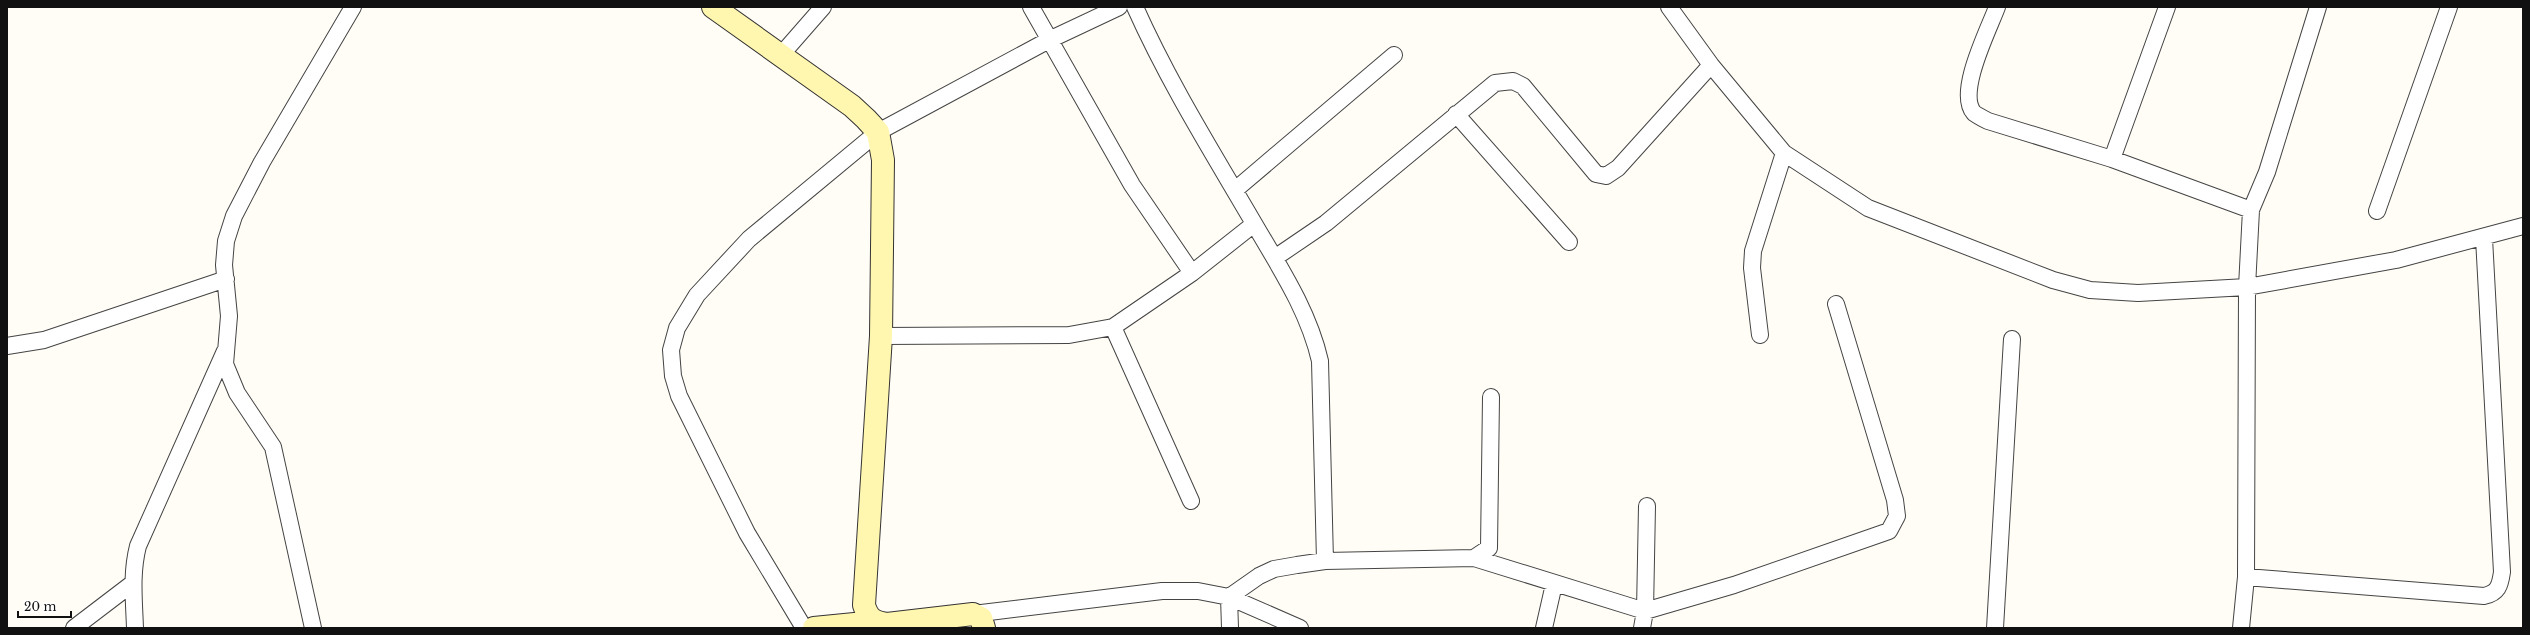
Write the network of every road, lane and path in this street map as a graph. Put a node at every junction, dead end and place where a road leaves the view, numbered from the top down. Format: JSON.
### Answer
{"nodes":[{"id":1,"x":353,"y":7,"type":"edge"},
{"id":2,"x":712,"y":7,"type":"edge"},
{"id":3,"x":823,"y":7,"type":"edge"},
{"id":4,"x":1031,"y":7,"type":"edge"},
{"id":5,"x":1119,"y":7,"type":"edge"},
{"id":6,"x":1136,"y":7,"type":"edge"},
{"id":7,"x":1669,"y":7,"type":"edge"},
{"id":8,"x":1997,"y":7,"type":"edge"},
{"id":9,"x":2167,"y":7,"type":"edge"},
{"id":10,"x":2318,"y":7,"type":"edge"},
{"id":11,"x":2449,"y":7,"type":"edge"},
{"id":12,"x":1049,"y":40,"type":"junction"},
{"id":13,"x":1394,"y":55,"type":"dead end"},
{"id":14,"x":781,"y":56,"type":"junction"},
{"id":15,"x":1711,"y":65,"type":"junction"},
{"id":16,"x":1456,"y":114,"type":"junction"},
{"id":17,"x":878,"y":132,"type":"junction"},
{"id":18,"x":1784,"y":153,"type":"junction"},
{"id":19,"x":2112,"y":159,"type":"junction"},
{"id":20,"x":1235,"y":190,"type":"junction"},
{"id":21,"x":2251,"y":210,"type":"junction"},
{"id":22,"x":2377,"y":211,"type":"dead end"},
{"id":23,"x":1254,"y":224,"type":"junction"},
{"id":24,"x":2523,"y":226,"type":"edge"},
{"id":25,"x":2484,"y":238,"type":"junction"},
{"id":26,"x":1568,"y":242,"type":"dead end"},
{"id":27,"x":1276,"y":257,"type":"junction"},
{"id":28,"x":1192,"y":273,"type":"junction"},
{"id":29,"x":226,"y":279,"type":"junction"},
{"id":30,"x":2247,"y":287,"type":"junction"},
{"id":31,"x":1836,"y":304,"type":"dead end"},
{"id":32,"x":1113,"y":327,"type":"junction"},
{"id":33,"x":1760,"y":335,"type":"dead end"},
{"id":34,"x":881,"y":336,"type":"junction"},
{"id":35,"x":2012,"y":339,"type":"dead end"},
{"id":36,"x":7,"y":346,"type":"edge"},
{"id":37,"x":225,"y":351,"type":"junction"},
{"id":38,"x":1491,"y":397,"type":"dead end"},
{"id":39,"x":1191,"y":501,"type":"dead end"},
{"id":40,"x":1647,"y":506,"type":"dead end"},
{"id":41,"x":1474,"y":558,"type":"junction"},
{"id":42,"x":1325,"y":561,"type":"junction"},
{"id":43,"x":2246,"y":577,"type":"junction"},
{"id":44,"x":133,"y":584,"type":"junction"},
{"id":45,"x":1554,"y":584,"type":"junction"},
{"id":46,"x":1229,"y":597,"type":"junction"},
{"id":47,"x":1645,"y":611,"type":"junction"},
{"id":48,"x":979,"y":621,"type":"edge"},
{"id":49,"x":875,"y":622,"type":"junction"},
{"id":50,"x":74,"y":628,"type":"edge"},
{"id":51,"x":135,"y":628,"type":"edge"},
{"id":52,"x":313,"y":628,"type":"edge"},
{"id":53,"x":804,"y":628,"type":"edge"},
{"id":54,"x":814,"y":628,"type":"edge"},
{"id":55,"x":1230,"y":628,"type":"edge"},
{"id":56,"x":1300,"y":628,"type":"edge"},
{"id":57,"x":1544,"y":628,"type":"edge"},
{"id":58,"x":1642,"y":628,"type":"edge"},
{"id":59,"x":1995,"y":628,"type":"edge"},
{"id":60,"x":2241,"y":628,"type":"edge"}],
"edges":[{"from":1,"to":29,"type":"street"},
{"from":2,"to":14,"type":"street"},
{"from":3,"to":14,"type":"street"},
{"from":4,"to":12,"type":"street"},
{"from":5,"to":12,"type":"street"},
{"from":6,"to":20,"type":"street"},
{"from":7,"to":15,"type":"street"},
{"from":8,"to":19,"type":"street"},
{"from":9,"to":19,"type":"street"},
{"from":10,"to":21,"type":"street"},
{"from":11,"to":22,"type":"street"},
{"from":12,"to":17,"type":"street"},
{"from":12,"to":28,"type":"street"},
{"from":13,"to":20,"type":"street"},
{"from":14,"to":17,"type":"street"},
{"from":15,"to":16,"type":"street"},
{"from":15,"to":18,"type":"street"},
{"from":16,"to":26,"type":"street"},
{"from":16,"to":27,"type":"street"},
{"from":17,"to":34,"type":"street"},
{"from":17,"to":53,"type":"street"},
{"from":18,"to":30,"type":"street"},
{"from":18,"to":33,"type":"street"},
{"from":19,"to":21,"type":"street"},
{"from":20,"to":23,"type":"street"},
{"from":21,"to":30,"type":"street"},
{"from":23,"to":27,"type":"street"},
{"from":23,"to":28,"type":"street"},
{"from":24,"to":25,"type":"street"},
{"from":25,"to":30,"type":"street"},
{"from":25,"to":43,"type":"street"},
{"from":27,"to":42,"type":"street"},
{"from":28,"to":32,"type":"street"},
{"from":29,"to":36,"type":"street"},
{"from":29,"to":37,"type":"street"},
{"from":30,"to":43,"type":"street"},
{"from":31,"to":47,"type":"street"},
{"from":32,"to":34,"type":"street"},
{"from":32,"to":39,"type":"street"},
{"from":34,"to":49,"type":"street"},
{"from":35,"to":59,"type":"street"},
{"from":37,"to":44,"type":"street"},
{"from":37,"to":52,"type":"street"},
{"from":38,"to":41,"type":"street"},
{"from":40,"to":47,"type":"street"},
{"from":41,"to":42,"type":"street"},
{"from":41,"to":45,"type":"street"},
{"from":42,"to":46,"type":"street"},
{"from":43,"to":60,"type":"street"},
{"from":44,"to":50,"type":"street"},
{"from":44,"to":51,"type":"street"},
{"from":45,"to":47,"type":"street"},
{"from":45,"to":57,"type":"street"},
{"from":46,"to":48,"type":"street"},
{"from":46,"to":55,"type":"street"},
{"from":46,"to":56,"type":"street"},
{"from":47,"to":58,"type":"street"},
{"from":48,"to":49,"type":"street"},
{"from":49,"to":54,"type":"street"}]}
